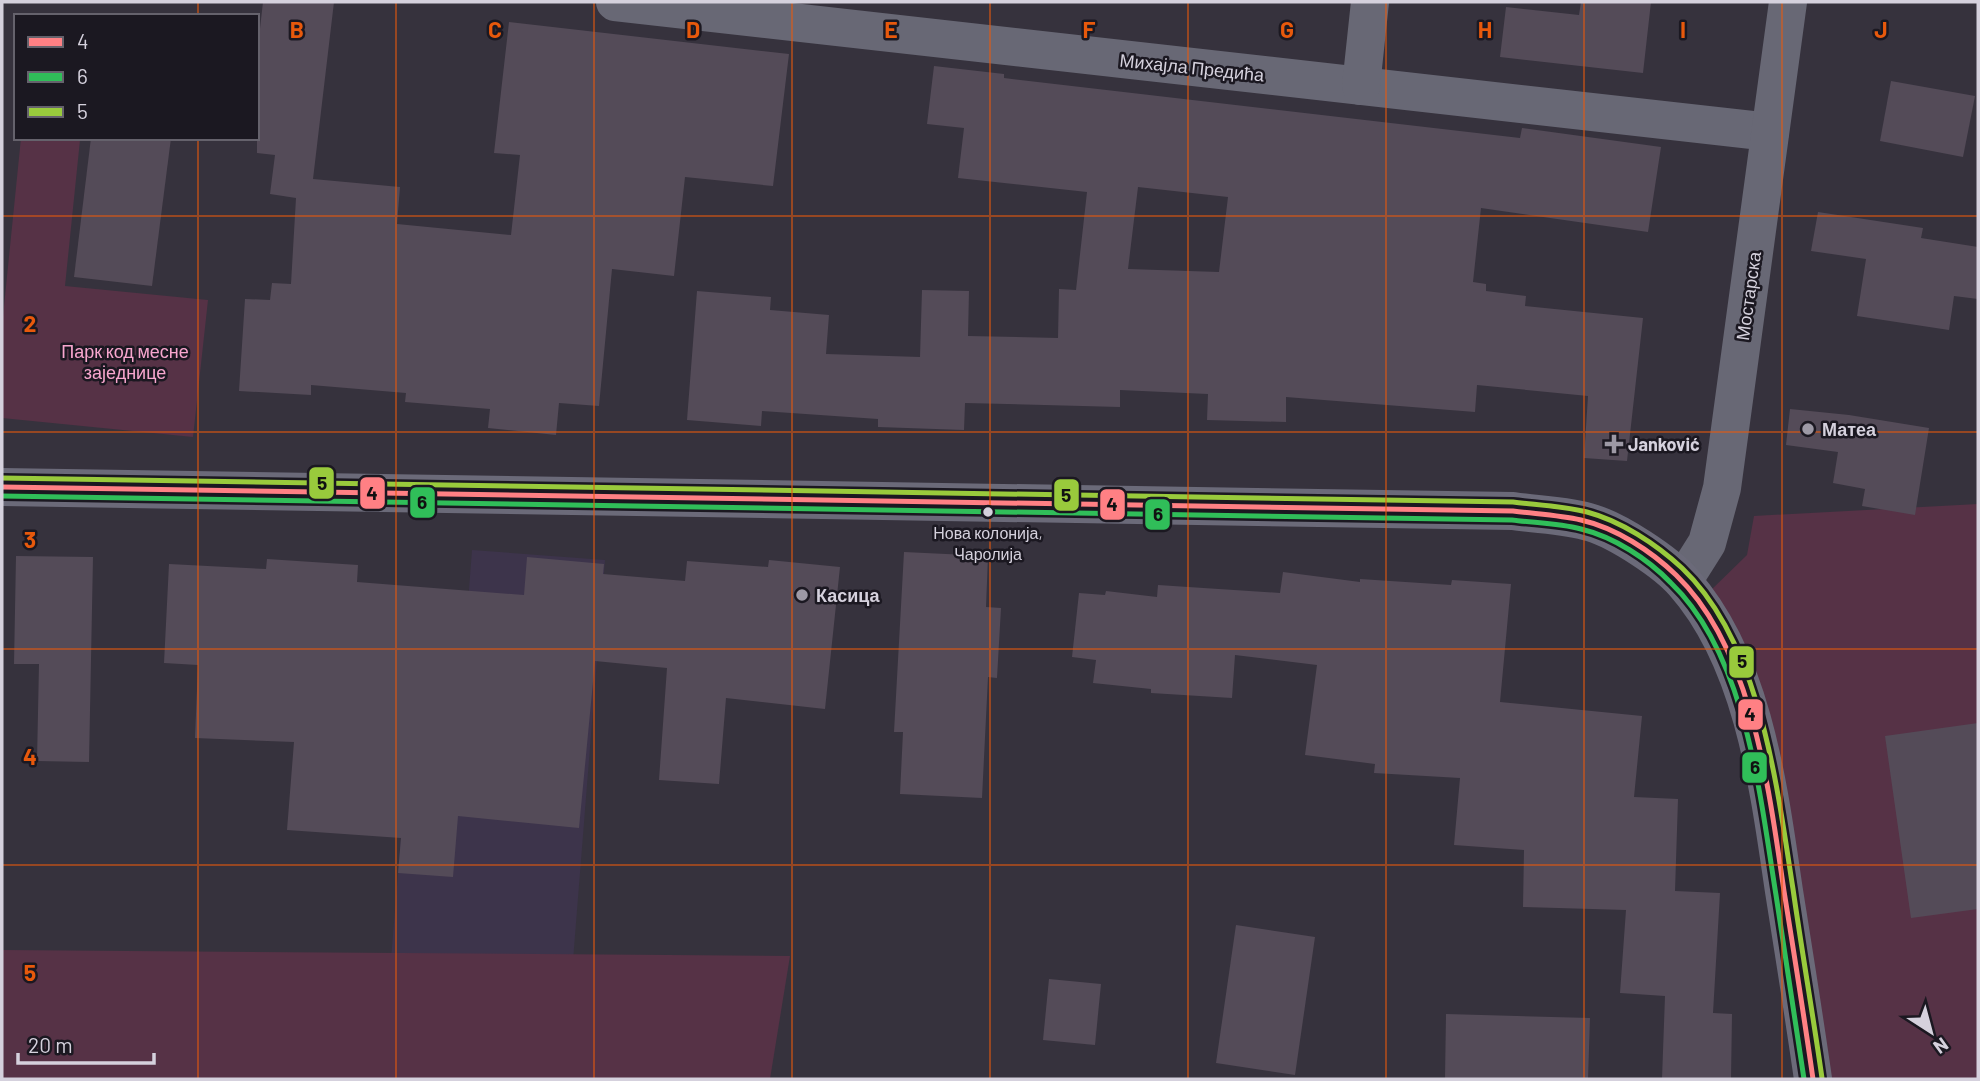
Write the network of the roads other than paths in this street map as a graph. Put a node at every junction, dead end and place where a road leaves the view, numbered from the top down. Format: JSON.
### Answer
{"nodes":[{"id":1,"x":615,"y":2,"type":"edge"},
{"id":2,"x":1370,"y":2,"type":"edge"},
{"id":3,"x":1788,"y":2,"type":"edge"},
{"id":4,"x":1361,"y":86,"type":"junction"},
{"id":5,"x":1770,"y":132,"type":"junction"},
{"id":6,"x":2,"y":487,"type":"edge"},
{"id":7,"x":1683,"y":581,"type":"junction"},
{"id":8,"x":1813,"y":1079,"type":"edge"}],
"edges":[{"from":1,"to":4,"type":"street","name":"Михајла Предића"},
{"from":2,"to":4,"type":"street"},
{"from":3,"to":5,"type":"street","name":"Мостарска"},
{"from":4,"to":5,"type":"street","name":"Михајла Предића"},
{"from":5,"to":7,"type":"street","name":"Мостарска"},
{"from":6,"to":7,"type":"street"},
{"from":7,"to":8,"type":"street"}]}
